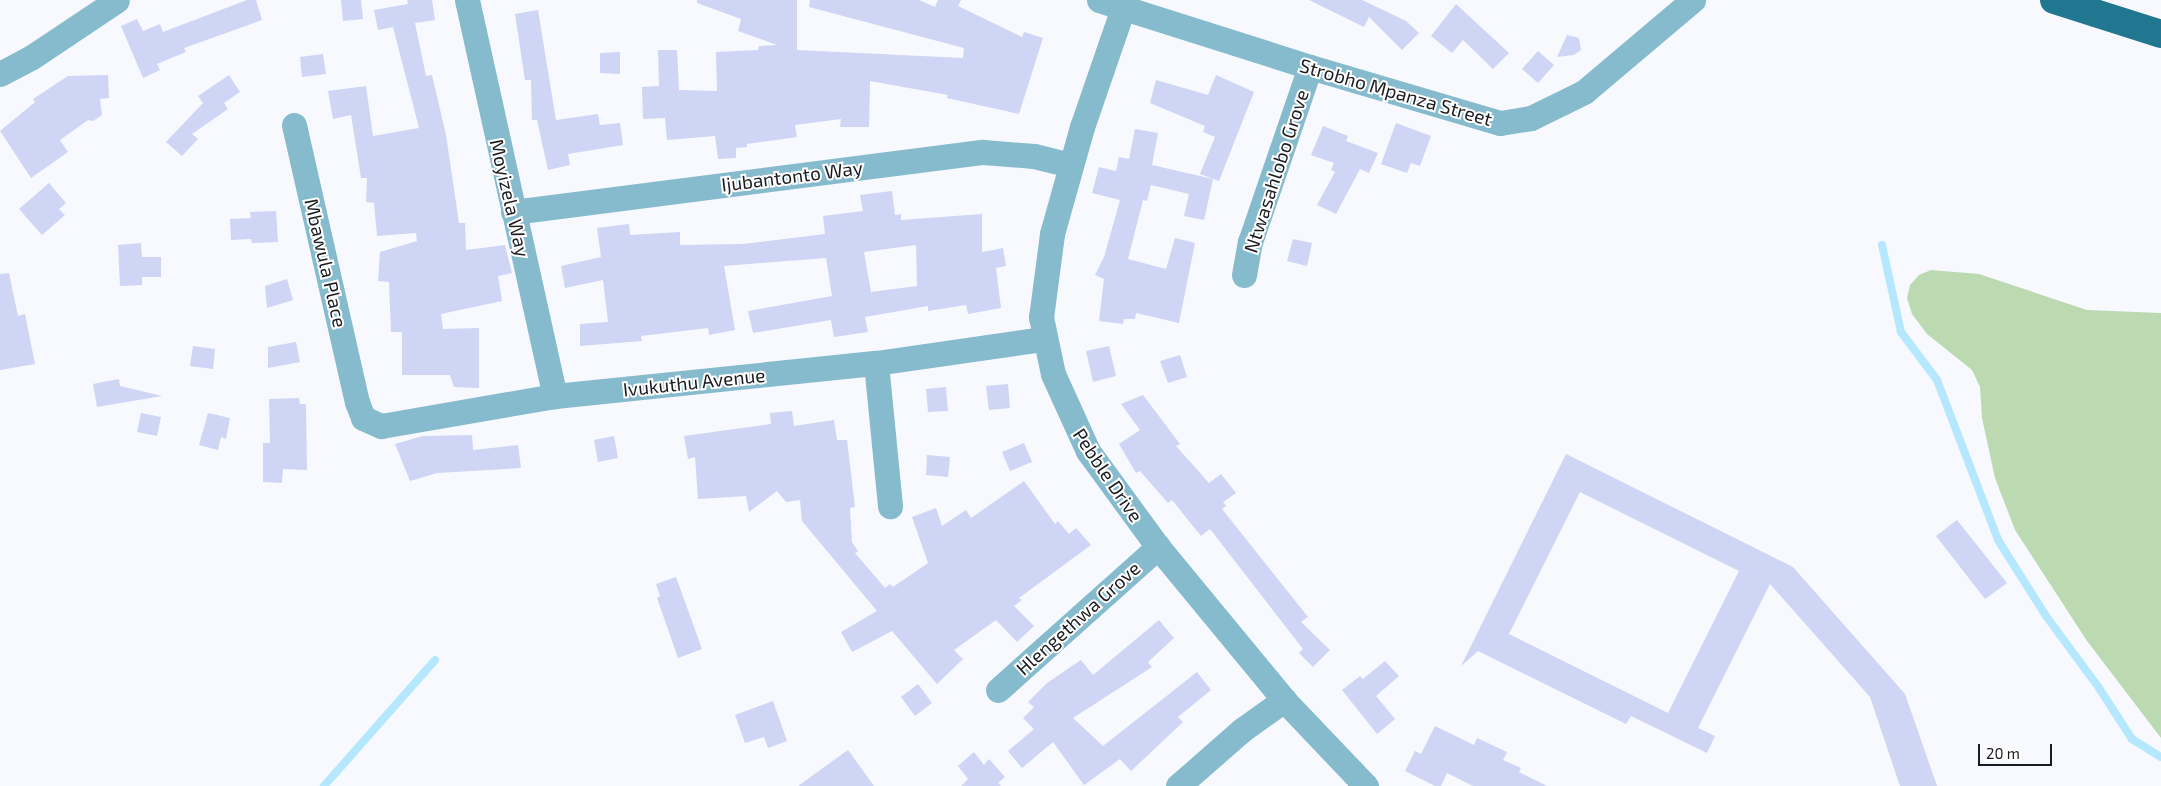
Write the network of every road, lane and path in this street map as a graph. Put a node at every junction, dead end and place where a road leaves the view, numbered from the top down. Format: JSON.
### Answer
{"nodes":[{"id":1,"x":116,"y":0,"type":"edge"},
{"id":2,"x":467,"y":0,"type":"edge"},
{"id":3,"x":1099,"y":0,"type":"edge"},
{"id":4,"x":1693,"y":0,"type":"edge"},
{"id":5,"x":2054,"y":0,"type":"edge"},
{"id":6,"x":1124,"y":8,"type":"junction"},
{"id":7,"x":2161,"y":34,"type":"edge"},
{"id":8,"x":1310,"y":67,"type":"junction"},
{"id":9,"x":0,"y":74,"type":"edge"},
{"id":10,"x":294,"y":125,"type":"dead end"},
{"id":11,"x":1070,"y":165,"type":"junction"},
{"id":12,"x":513,"y":212,"type":"junction"},
{"id":13,"x":1244,"y":275,"type":"dead end"},
{"id":14,"x":1043,"y":339,"type":"junction"},
{"id":15,"x":876,"y":363,"type":"junction"},
{"id":16,"x":555,"y":396,"type":"junction"},
{"id":17,"x":357,"y":402,"type":"joint"},
{"id":18,"x":890,"y":506,"type":"dead end"},
{"id":19,"x":1158,"y":547,"type":"junction"},
{"id":20,"x":998,"y":690,"type":"dead end"},
{"id":21,"x":1284,"y":700,"type":"junction"},
{"id":22,"x":1178,"y":786,"type":"edge"},
{"id":23,"x":1366,"y":786,"type":"edge"}],
"edges":[{"from":1,"to":9,"type":"street"},
{"from":2,"to":12,"type":"street","name":"Moyizela Way"},
{"from":3,"to":6,"type":"street","name":"Strobho Mpanza Street"},
{"from":4,"to":8,"type":"street","name":"Strobho Mpanza Street"},
{"from":5,"to":7,"type":"highway"},
{"from":6,"to":8,"type":"street","name":"Strobho Mpanza Street"},
{"from":6,"to":11,"type":"street","name":"Pebble Drive"},
{"from":8,"to":13,"type":"street","name":"Ntwasahlobo Grove"},
{"from":10,"to":17,"type":"street","name":"Mbawula Place"},
{"from":11,"to":12,"type":"street","name":"Ijubantonto Way"},
{"from":11,"to":14,"type":"street","name":"Pebble Drive"},
{"from":12,"to":16,"type":"street","name":"Moyizela Way"},
{"from":14,"to":15,"type":"street","name":"Ivukuthu Avenue"},
{"from":14,"to":19,"type":"street","name":"Pebble Drive"},
{"from":15,"to":16,"type":"street","name":"Ivukuthu Avenue"},
{"from":15,"to":18,"type":"street"},
{"from":16,"to":17,"type":"street","name":"Ivukuthu Avenue"},
{"from":19,"to":20,"type":"street","name":"Hlengethwa Grove"},
{"from":19,"to":21,"type":"street","name":"Pebble Drive"},
{"from":21,"to":22,"type":"street"},
{"from":21,"to":23,"type":"street","name":"Pebble Drive"}]}
